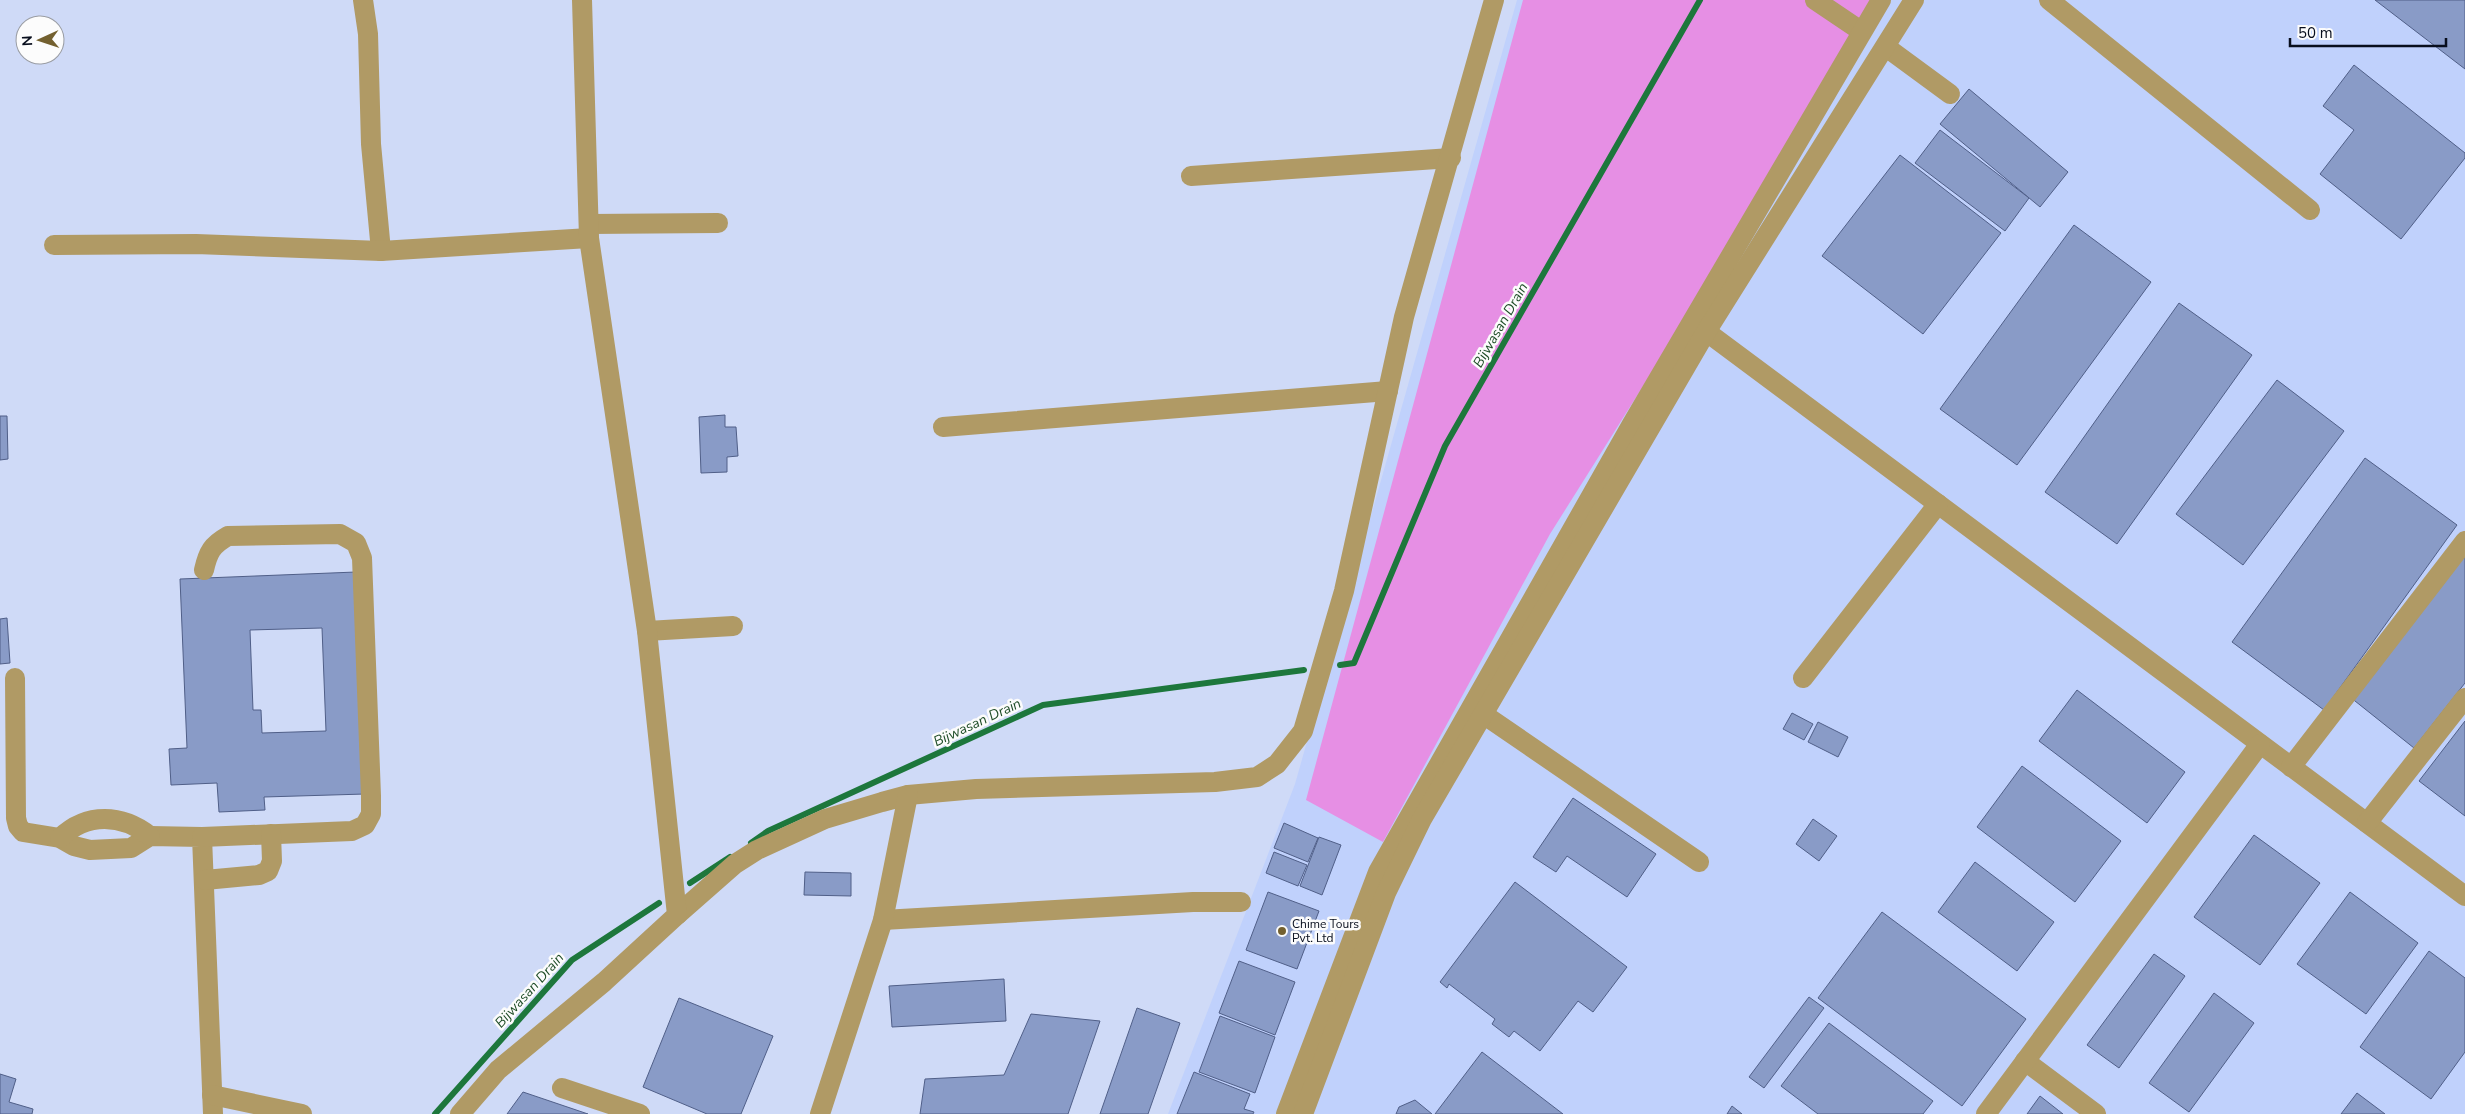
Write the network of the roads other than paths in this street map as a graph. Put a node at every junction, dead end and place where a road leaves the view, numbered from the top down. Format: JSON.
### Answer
{"nodes":[{"id":1,"x":363,"y":0,"type":"edge"},
{"id":2,"x":582,"y":0,"type":"edge"},
{"id":3,"x":1494,"y":0,"type":"edge"},
{"id":4,"x":1815,"y":0,"type":"edge"},
{"id":5,"x":1881,"y":0,"type":"edge"},
{"id":6,"x":1914,"y":0,"type":"edge"},
{"id":7,"x":2049,"y":0,"type":"edge"},
{"id":8,"x":1861,"y":31,"type":"junction"},
{"id":9,"x":1886,"y":48,"type":"junction"},
{"id":10,"x":1950,"y":94,"type":"dead end"},
{"id":11,"x":1451,"y":158,"type":"junction"},
{"id":12,"x":1191,"y":176,"type":"dead end"},
{"id":13,"x":2310,"y":210,"type":"dead end"},
{"id":14,"x":718,"y":223,"type":"dead end"},
{"id":15,"x":589,"y":231,"type":"junction"},
{"id":16,"x":54,"y":245,"type":"dead end"},
{"id":17,"x":381,"y":251,"type":"junction"},
{"id":18,"x":1699,"y":327,"type":"junction"},
{"id":19,"x":1388,"y":391,"type":"junction"},
{"id":20,"x":943,"y":427,"type":"dead end"},
{"id":21,"x":1938,"y":504,"type":"junction"},
{"id":22,"x":2465,"y":540,"type":"edge"},
{"id":23,"x":204,"y":570,"type":"dead end"},
{"id":24,"x":733,"y":626,"type":"dead end"},
{"id":25,"x":647,"y":631,"type":"junction"},
{"id":26,"x":15,"y":678,"type":"dead end"},
{"id":27,"x":1803,"y":678,"type":"dead end"},
{"id":28,"x":2465,"y":698,"type":"edge"},
{"id":29,"x":1484,"y":714,"type":"junction"},
{"id":30,"x":2260,"y":744,"type":"junction"},
{"id":31,"x":2291,"y":767,"type":"junction"},
{"id":32,"x":908,"y":795,"type":"junction"},
{"id":33,"x":2367,"y":823,"type":"junction"},
{"id":34,"x":271,"y":834,"type":"junction"},
{"id":35,"x":150,"y":836,"type":"junction"},
{"id":36,"x":202,"y":837,"type":"junction"},
{"id":37,"x":60,"y":838,"type":"junction"},
{"id":38,"x":1699,"y":862,"type":"dead end"},
{"id":39,"x":205,"y":880,"type":"junction"},
{"id":40,"x":2465,"y":896,"type":"edge"},
{"id":41,"x":1241,"y":902,"type":"dead end"},
{"id":42,"x":677,"y":915,"type":"junction"},
{"id":43,"x":883,"y":920,"type":"junction"},
{"id":44,"x":2025,"y":1061,"type":"junction"},
{"id":45,"x":562,"y":1088,"type":"dead end"},
{"id":46,"x":212,"y":1104,"type":"edge"},
{"id":47,"x":302,"y":1114,"type":"edge"},
{"id":48,"x":460,"y":1114,"type":"edge"},
{"id":49,"x":640,"y":1114,"type":"edge"},
{"id":50,"x":820,"y":1114,"type":"edge"},
{"id":51,"x":1286,"y":1114,"type":"edge"},
{"id":52,"x":1302,"y":1114,"type":"edge"},
{"id":53,"x":1986,"y":1114,"type":"edge"},
{"id":54,"x":2096,"y":1114,"type":"edge"}],
"edges":[{"from":1,"to":17,"type":"street"},
{"from":2,"to":15,"type":"street"},
{"from":3,"to":11,"type":"street"},
{"from":4,"to":8,"type":"street"},
{"from":5,"to":8,"type":"street"},
{"from":6,"to":9,"type":"street"},
{"from":7,"to":13,"type":"street"},
{"from":8,"to":18,"type":"street"},
{"from":9,"to":10,"type":"street"},
{"from":9,"to":18,"type":"street"},
{"from":11,"to":12,"type":"street"},
{"from":11,"to":19,"type":"street"},
{"from":14,"to":15,"type":"street"},
{"from":15,"to":17,"type":"street"},
{"from":15,"to":25,"type":"street"},
{"from":16,"to":17,"type":"street"},
{"from":18,"to":21,"type":"street"},
{"from":18,"to":29,"type":"street"},
{"from":18,"to":51,"type":"street"},
{"from":19,"to":20,"type":"street"},
{"from":19,"to":32,"type":"street"},
{"from":21,"to":27,"type":"street"},
{"from":21,"to":30,"type":"street"},
{"from":22,"to":31,"type":"street"},
{"from":23,"to":34,"type":"street"},
{"from":24,"to":25,"type":"street"},
{"from":25,"to":42,"type":"street"},
{"from":26,"to":37,"type":"street"},
{"from":28,"to":33,"type":"street"},
{"from":29,"to":38,"type":"street"},
{"from":29,"to":52,"type":"street"},
{"from":30,"to":31,"type":"street"},
{"from":30,"to":44,"type":"street"},
{"from":31,"to":33,"type":"street"},
{"from":32,"to":42,"type":"street"},
{"from":32,"to":43,"type":"street"},
{"from":33,"to":40,"type":"street"},
{"from":34,"to":36,"type":"street"},
{"from":34,"to":39,"type":"street"},
{"from":35,"to":36,"type":"street"},
{"from":35,"to":37,"type":"street"},
{"from":35,"to":37,"type":"street"},
{"from":36,"to":39,"type":"street"},
{"from":39,"to":46,"type":"street"},
{"from":41,"to":43,"type":"street"},
{"from":42,"to":48,"type":"street"},
{"from":43,"to":50,"type":"street"},
{"from":44,"to":53,"type":"street"},
{"from":44,"to":54,"type":"street"},
{"from":45,"to":49,"type":"street"},
{"from":46,"to":47,"type":"street"}]}
